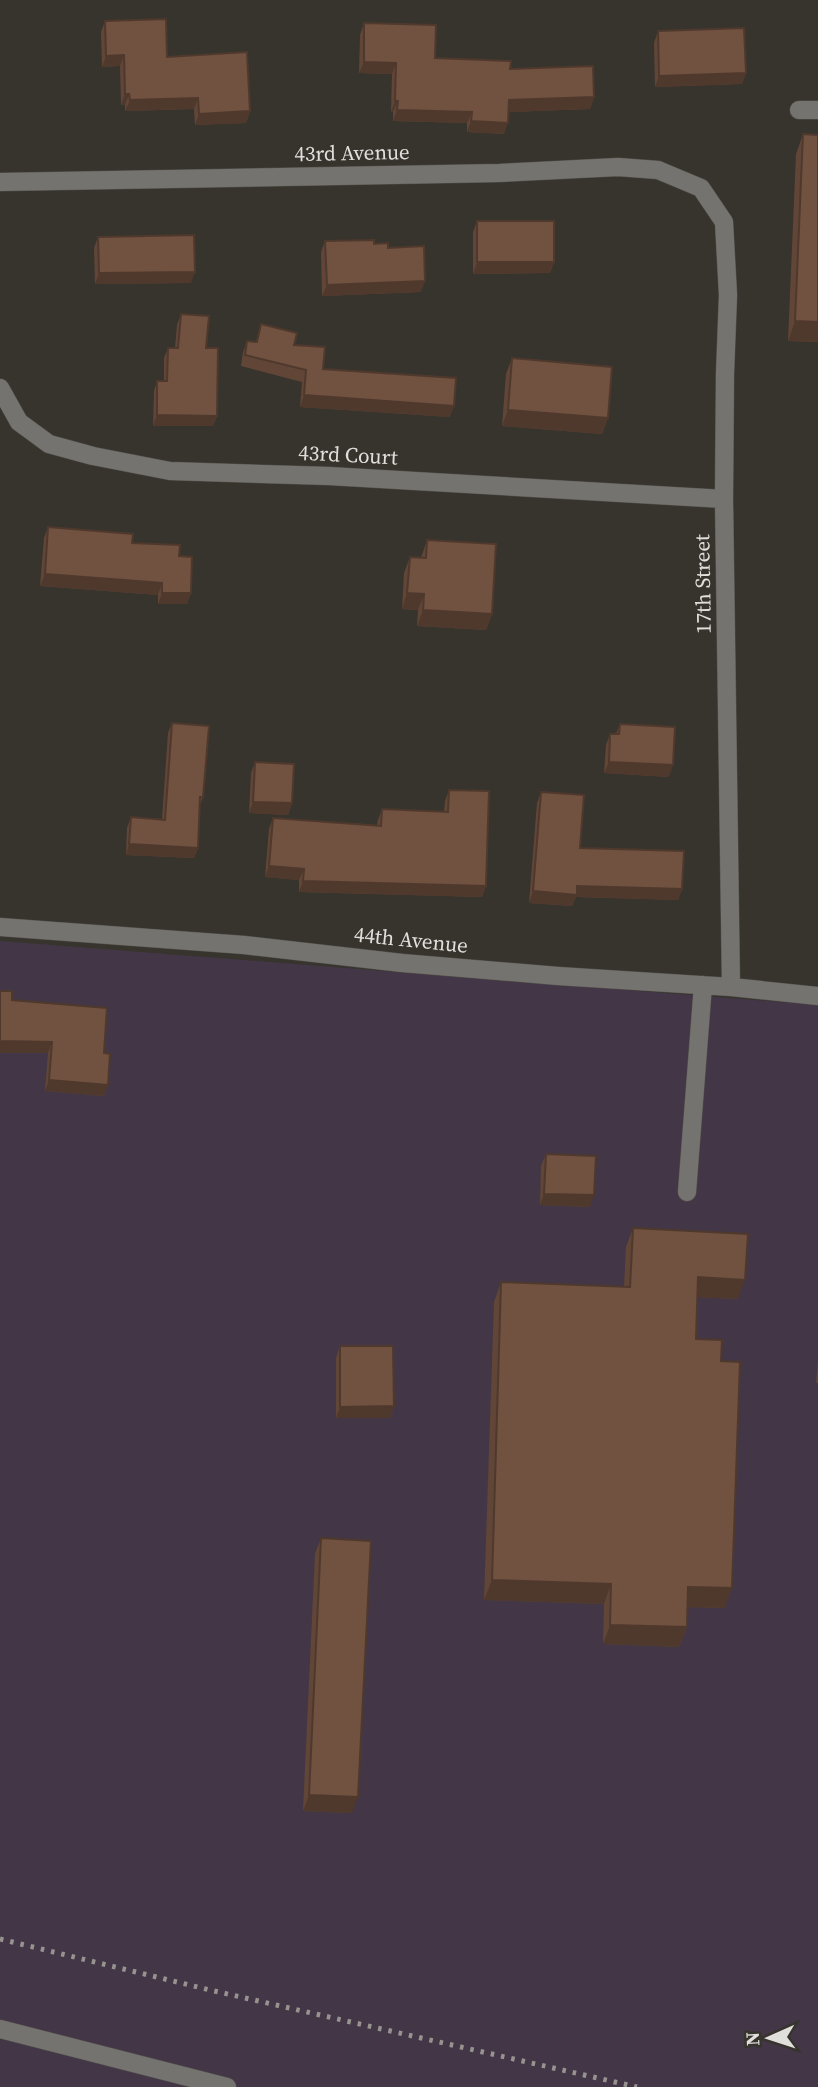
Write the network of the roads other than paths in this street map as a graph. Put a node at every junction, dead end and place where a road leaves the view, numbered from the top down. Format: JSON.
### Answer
{"nodes":[{"id":1,"x":799,"y":110,"type":"dead end"},
{"id":2,"x":818,"y":110,"type":"edge"},
{"id":3,"x":0,"y":182,"type":"edge"},
{"id":4,"x":701,"y":188,"type":"joint"},
{"id":5,"x":0,"y":387,"type":"edge"},
{"id":6,"x":724,"y":499,"type":"junction"},
{"id":7,"x":0,"y":927,"type":"edge"},
{"id":8,"x":703,"y":985,"type":"junction"},
{"id":9,"x":731,"y":987,"type":"junction"},
{"id":10,"x":818,"y":996,"type":"edge"},
{"id":11,"x":687,"y":1192,"type":"dead end"},
{"id":12,"x":0,"y":2029,"type":"edge"},
{"id":13,"x":227,"y":2087,"type":"edge"}],
"edges":[{"from":1,"to":2,"type":"street"},
{"from":3,"to":4,"type":"street","name":"43rd Avenue"},
{"from":4,"to":6,"type":"street","name":"17th Street"},
{"from":5,"to":6,"type":"street","name":"43rd Court"},
{"from":6,"to":9,"type":"street","name":"17th Street"},
{"from":7,"to":8,"type":"street","name":"44th Avenue"},
{"from":8,"to":9,"type":"street","name":"44th Avenue"},
{"from":8,"to":11,"type":"street"},
{"from":9,"to":10,"type":"street","name":"44th Avenue"},
{"from":12,"to":13,"type":"street"}]}
